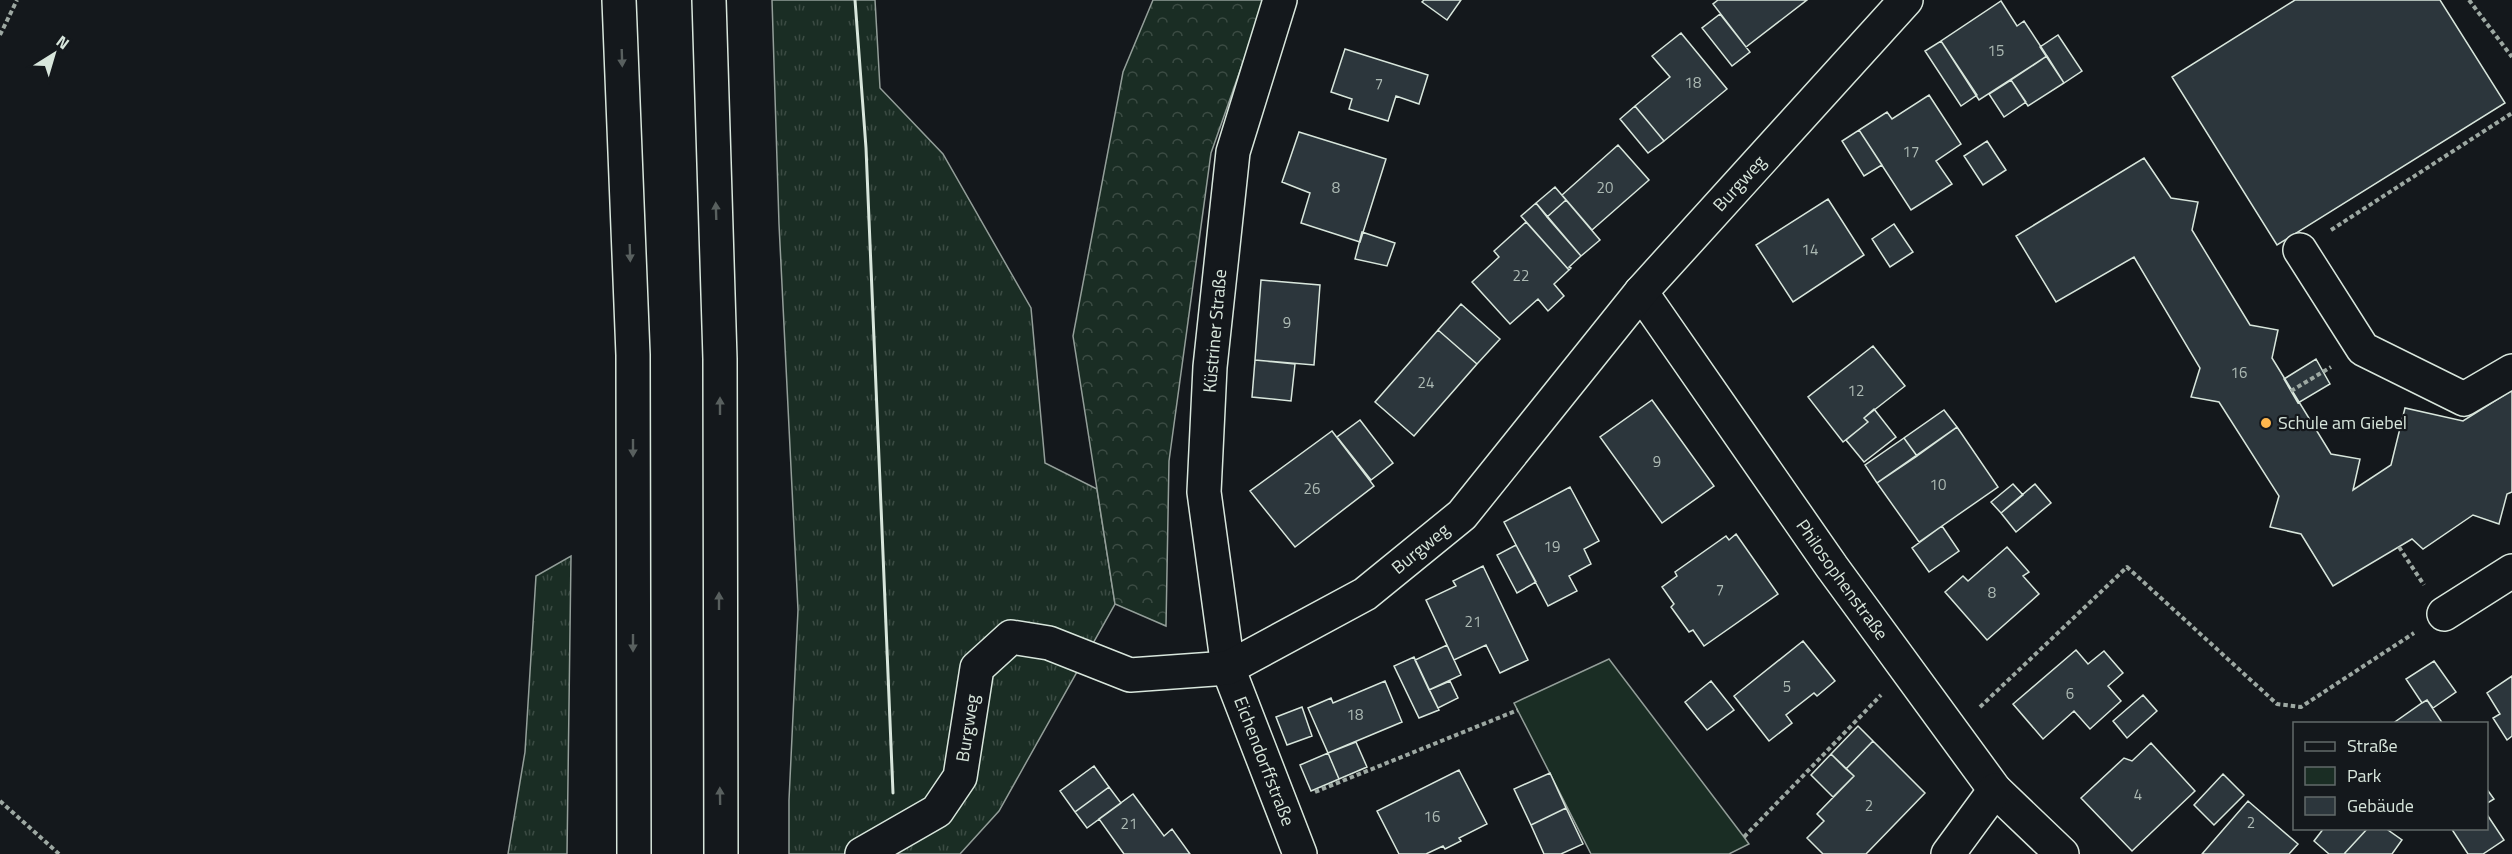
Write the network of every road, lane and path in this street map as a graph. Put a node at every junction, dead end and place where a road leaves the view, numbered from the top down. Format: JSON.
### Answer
{"nodes":[{"id":1,"x":17,"y":0,"type":"edge"},
{"id":2,"x":619,"y":0,"type":"edge"},
{"id":3,"x":709,"y":0,"type":"edge"},
{"id":4,"x":1280,"y":0,"type":"edge"},
{"id":5,"x":1906,"y":0,"type":"edge"},
{"id":6,"x":2469,"y":0,"type":"edge"},
{"id":7,"x":0,"y":36,"type":"edge"},
{"id":8,"x":2512,"y":57,"type":"edge"},
{"id":9,"x":2512,"y":113,"type":"edge"},
{"id":10,"x":2300,"y":250,"type":"joint"},
{"id":11,"x":1641,"y":292,"type":"junction"},
{"id":12,"x":2363,"y":349,"type":"junction"},
{"id":13,"x":2512,"y":371,"type":"edge"},
{"id":14,"x":2291,"y":391,"type":"dead end"},
{"id":15,"x":2512,"y":571,"type":"edge"},
{"id":16,"x":2444,"y":614,"type":"joint"},
{"id":17,"x":1228,"y":668,"type":"junction"},
{"id":18,"x":1906,"y":668,"type":"junction"},
{"id":19,"x":1518,"y":710,"type":"dead end"},
{"id":20,"x":1953,"y":732,"type":"junction"},
{"id":21,"x":1995,"y":790,"type":"junction"},
{"id":22,"x":0,"y":801,"type":"edge"},
{"id":23,"x":1281,"y":806,"type":"junction"},
{"id":24,"x":1744,"y":837,"type":"dead end"},
{"id":25,"x":59,"y":854,"type":"edge"},
{"id":26,"x":634,"y":854,"type":"edge"},
{"id":27,"x":721,"y":854,"type":"edge"},
{"id":28,"x":862,"y":854,"type":"edge"},
{"id":29,"x":1299,"y":854,"type":"edge"},
{"id":30,"x":1948,"y":854,"type":"edge"},
{"id":31,"x":2062,"y":854,"type":"edge"}],
"edges":[{"from":1,"to":7,"type":"path"},
{"from":2,"to":26,"type":"main road","one_way":true},
{"from":27,"to":3,"type":"main road","one_way":true},
{"from":4,"to":17,"type":"main road","name":"Küstriner Straße"},
{"from":5,"to":11,"type":"main road","name":"Burgweg"},
{"from":6,"to":8,"type":"path"},
{"from":9,"to":10,"type":"path"},
{"from":10,"to":12,"type":"main road"},
{"from":11,"to":17,"type":"main road","name":"Burgweg"},
{"from":11,"to":18,"type":"main road","name":"Philosophenstraße"},
{"from":12,"to":13,"type":"main road"},
{"from":12,"to":14,"type":"path"},
{"from":15,"to":16,"type":"main road"},
{"from":16,"to":20,"type":"path"},
{"from":17,"to":23,"type":"main road","name":"Eichendorffstraße"},
{"from":17,"to":28,"type":"main road","name":"Burgweg"},
{"from":18,"to":20,"type":"main road","name":"Philosophenstraße"},
{"from":18,"to":24,"type":"path"},
{"from":19,"to":23,"type":"path"},
{"from":20,"to":21,"type":"main road","name":"Philosophenstraße"},
{"from":21,"to":30,"type":"main road"},
{"from":21,"to":31,"type":"main road","name":"Philosophenstraße"},
{"from":22,"to":25,"type":"path"},
{"from":23,"to":29,"type":"main road","name":"Eichendorffstraße"}]}
